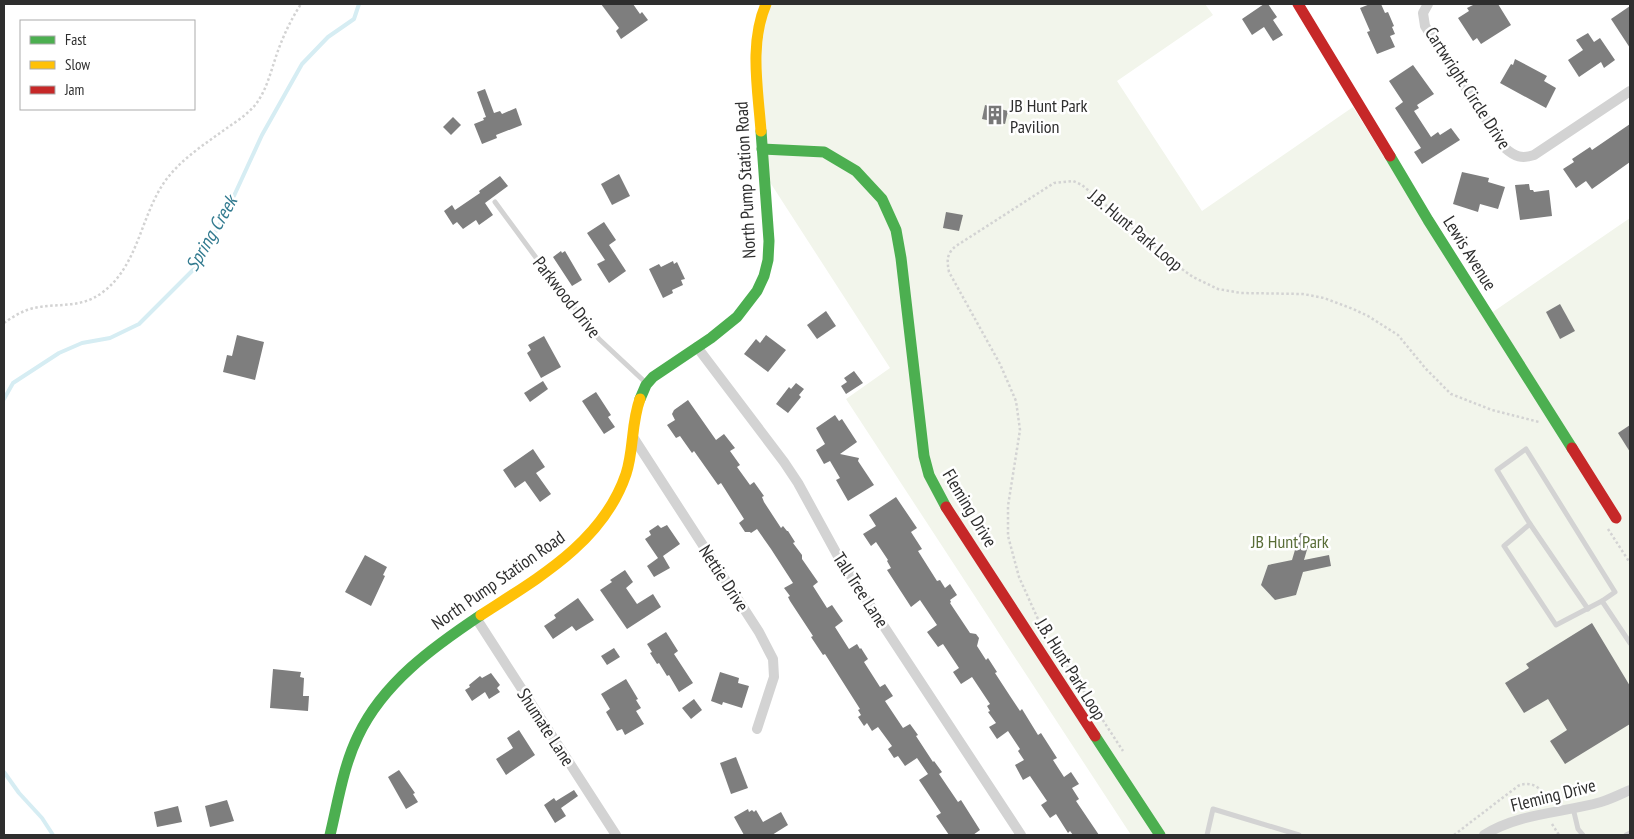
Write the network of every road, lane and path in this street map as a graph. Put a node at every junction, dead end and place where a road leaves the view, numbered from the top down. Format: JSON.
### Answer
{"nodes":[{"id":1,"x":301,"y":4,"type":"edge"},
{"id":2,"x":766,"y":4,"type":"edge"},
{"id":3,"x":1298,"y":4,"type":"edge"},
{"id":4,"x":1428,"y":4,"type":"edge"},
{"id":5,"x":1630,"y":91,"type":"edge"},
{"id":6,"x":762,"y":149,"type":"junction"},
{"id":7,"x":495,"y":202,"type":"dead end"},
{"id":8,"x":4,"y":323,"type":"edge"},
{"id":9,"x":697,"y":347,"type":"junction"},
{"id":10,"x":646,"y":384,"type":"junction"},
{"id":11,"x":1544,"y":426,"type":"dead end"},
{"id":12,"x":633,"y":437,"type":"junction"},
{"id":13,"x":1616,"y":518,"type":"dead end"},
{"id":14,"x":1530,"y":524,"type":"junction"},
{"id":15,"x":1606,"y":526,"type":"dead end"},
{"id":16,"x":1630,"y":563,"type":"edge"},
{"id":17,"x":1602,"y":601,"type":"junction"},
{"id":18,"x":1588,"y":609,"type":"junction"},
{"id":19,"x":476,"y":618,"type":"junction"},
{"id":20,"x":1045,"y":632,"type":"dead end"},
{"id":21,"x":1630,"y":643,"type":"edge"},
{"id":22,"x":1058,"y":651,"type":"dead end"},
{"id":23,"x":757,"y":729,"type":"dead end"},
{"id":24,"x":1125,"y":754,"type":"dead end"},
{"id":25,"x":1630,"y":790,"type":"edge"},
{"id":26,"x":1546,"y":805,"type":"dead end"},
{"id":27,"x":1573,"y":808,"type":"junction"},
{"id":28,"x":1550,"y":820,"type":"dead end"},
{"id":29,"x":1630,"y":833,"type":"edge"},
{"id":30,"x":330,"y":835,"type":"edge"},
{"id":31,"x":616,"y":835,"type":"edge"},
{"id":32,"x":1022,"y":835,"type":"edge"},
{"id":33,"x":1160,"y":835,"type":"edge"},
{"id":34,"x":1207,"y":835,"type":"edge"},
{"id":35,"x":1299,"y":835,"type":"edge"},
{"id":36,"x":1454,"y":835,"type":"edge"},
{"id":37,"x":1484,"y":835,"type":"edge"},
{"id":38,"x":1559,"y":835,"type":"edge"},
{"id":39,"x":1583,"y":835,"type":"edge"},
{"id":40,"x":1626,"y":835,"type":"edge"}],
"edges":[{"from":1,"to":8,"type":"path"},
{"from":2,"to":6,"type":"street","name":"North Pump Station Road"},
{"from":3,"to":13,"type":"street","name":"Lewis Avenue"},
{"from":4,"to":5,"type":"street","name":"Cartwright Circle Drive"},
{"from":6,"to":9,"type":"street","name":"North Pump Station Road"},
{"from":6,"to":33,"type":"street","name":"Fleming Drive"},
{"from":7,"to":10,"type":"lane","name":"Parkwood Drive"},
{"from":9,"to":10,"type":"street","name":"North Pump Station Road"},
{"from":9,"to":32,"type":"street","name":"Tall Tree Lane"},
{"from":10,"to":12,"type":"street","name":"North Pump Station Road"},
{"from":11,"to":20,"type":"path","name":"J.B. Hunt Park Loop"},
{"from":12,"to":19,"type":"street","name":"North Pump Station Road"},
{"from":12,"to":23,"type":"street","name":"Nettie Drive"},
{"from":14,"to":17,"type":"lane"},
{"from":14,"to":18,"type":"lane"},
{"from":14,"to":18,"type":"lane"},
{"from":15,"to":16,"type":"path"},
{"from":17,"to":18,"type":"lane"},
{"from":17,"to":21,"type":"lane"},
{"from":19,"to":30,"type":"street","name":"North Pump Station Road"},
{"from":19,"to":31,"type":"street","name":"Shumate Lane"},
{"from":22,"to":24,"type":"path","name":"J.B. Hunt Park Loop"},
{"from":25,"to":27,"type":"street","name":"Fleming Drive"},
{"from":26,"to":36,"type":"path"},
{"from":27,"to":37,"type":"street","name":"Fleming Drive"},
{"from":27,"to":39,"type":"lane"},
{"from":28,"to":38,"type":"path"},
{"from":29,"to":40,"type":"lane"},
{"from":34,"to":35,"type":"lane"}]}
